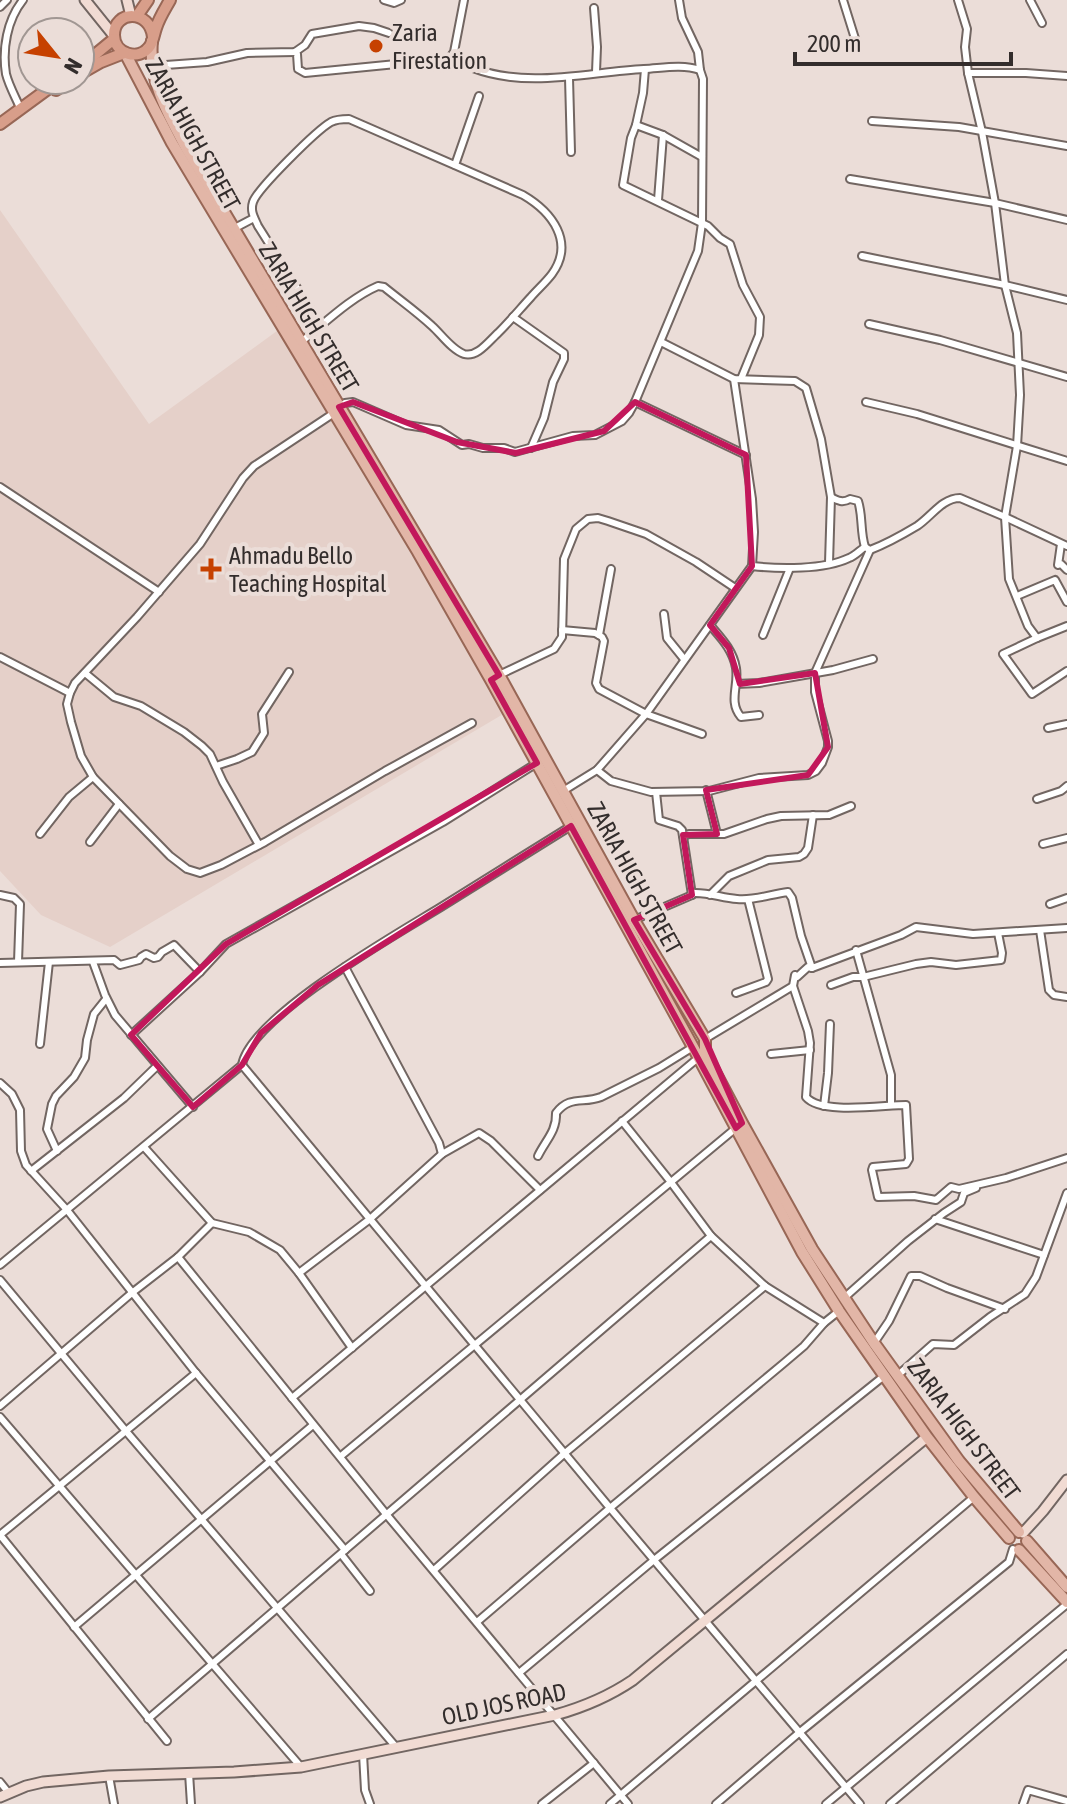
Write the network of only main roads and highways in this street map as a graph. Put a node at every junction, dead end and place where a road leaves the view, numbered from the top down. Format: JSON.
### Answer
{"nodes":[{"id":1,"x":85,"y":0,"type":"edge"},
{"id":2,"x":127,"y":0,"type":"edge"},
{"id":3,"x":148,"y":0,"type":"edge"},
{"id":4,"x":170,"y":0,"type":"edge"},
{"id":5,"x":134,"y":16,"type":"junction"},
{"id":6,"x":114,"y":38,"type":"junction"},
{"id":7,"x":152,"y":39,"type":"junction"},
{"id":8,"x":96,"y":53,"type":"edge"},
{"id":9,"x":124,"y":53,"type":"junction"},
{"id":10,"x":96,"y":65,"type":"edge"},
{"id":11,"x":39,"y":96,"type":"edge"},
{"id":12,"x":47,"y":96,"type":"edge"},
{"id":13,"x":22,"y":109,"type":"junction"},
{"id":14,"x":0,"y":124,"type":"edge"},
{"id":15,"x":230,"y":232,"type":"junction"},
{"id":16,"x":337,"y":410,"type":"junction"},
{"id":17,"x":495,"y":678,"type":"junction"},
{"id":18,"x":739,"y":1126,"type":"junction"},
{"id":19,"x":927,"y":1437,"type":"junction"},
{"id":20,"x":1067,"y":1480,"type":"edge"},
{"id":21,"x":1019,"y":1536,"type":"junction"},
{"id":22,"x":1016,"y":1550,"type":"junction"},
{"id":23,"x":1067,"y":1587,"type":"edge"},
{"id":24,"x":1067,"y":1603,"type":"edge"},
{"id":25,"x":4,"y":1795,"type":"edge"}],
"edges":[{"from":1,"to":6,"type":"main road"},
{"from":2,"to":5,"type":"main road"},
{"from":3,"to":5,"type":"highway"},
{"from":4,"to":7,"type":"highway"},
{"from":5,"to":6,"type":"highway"},
{"from":5,"to":7,"type":"highway"},
{"from":6,"to":8,"type":"highway"},
{"from":6,"to":9,"type":"highway"},
{"from":7,"to":9,"type":"highway"},
{"from":7,"to":15,"type":"main road","name":"ZARIA HIGH STREET"},
{"from":9,"to":10,"type":"highway"},
{"from":9,"to":15,"type":"main road","name":"ZARIA HIGH STREET"},
{"from":11,"to":13,"type":"highway"},
{"from":12,"to":13,"type":"highway"},
{"from":13,"to":14,"type":"highway"},
{"from":15,"to":16,"type":"main road","name":"ZARIA HIGH STREET"},
{"from":15,"to":16,"type":"main road","name":"ZARIA HIGH STREET"},
{"from":16,"to":17,"type":"main road","name":"ZARIA HIGH STREET"},
{"from":17,"to":18,"type":"main road","name":"ZARIA HIGH STREET"},
{"from":17,"to":18,"type":"main road","name":"ZARIA HIGH STREET"},
{"from":18,"to":19,"type":"main road","name":"ZARIA HIGH STREET"},
{"from":18,"to":21,"type":"main road","name":"ZARIA HIGH STREET"},
{"from":19,"to":21,"type":"main road","name":"ZARIA HIGH STREET"},
{"from":19,"to":25,"type":"main road","name":"OLD JOS ROAD"},
{"from":20,"to":21,"type":"main road"},
{"from":21,"to":22,"type":"main road"},
{"from":21,"to":22,"type":"main road"},
{"from":21,"to":23,"type":"main road","name":"ZARIA HIGH STREET"},
{"from":22,"to":24,"type":"main road"}]}
